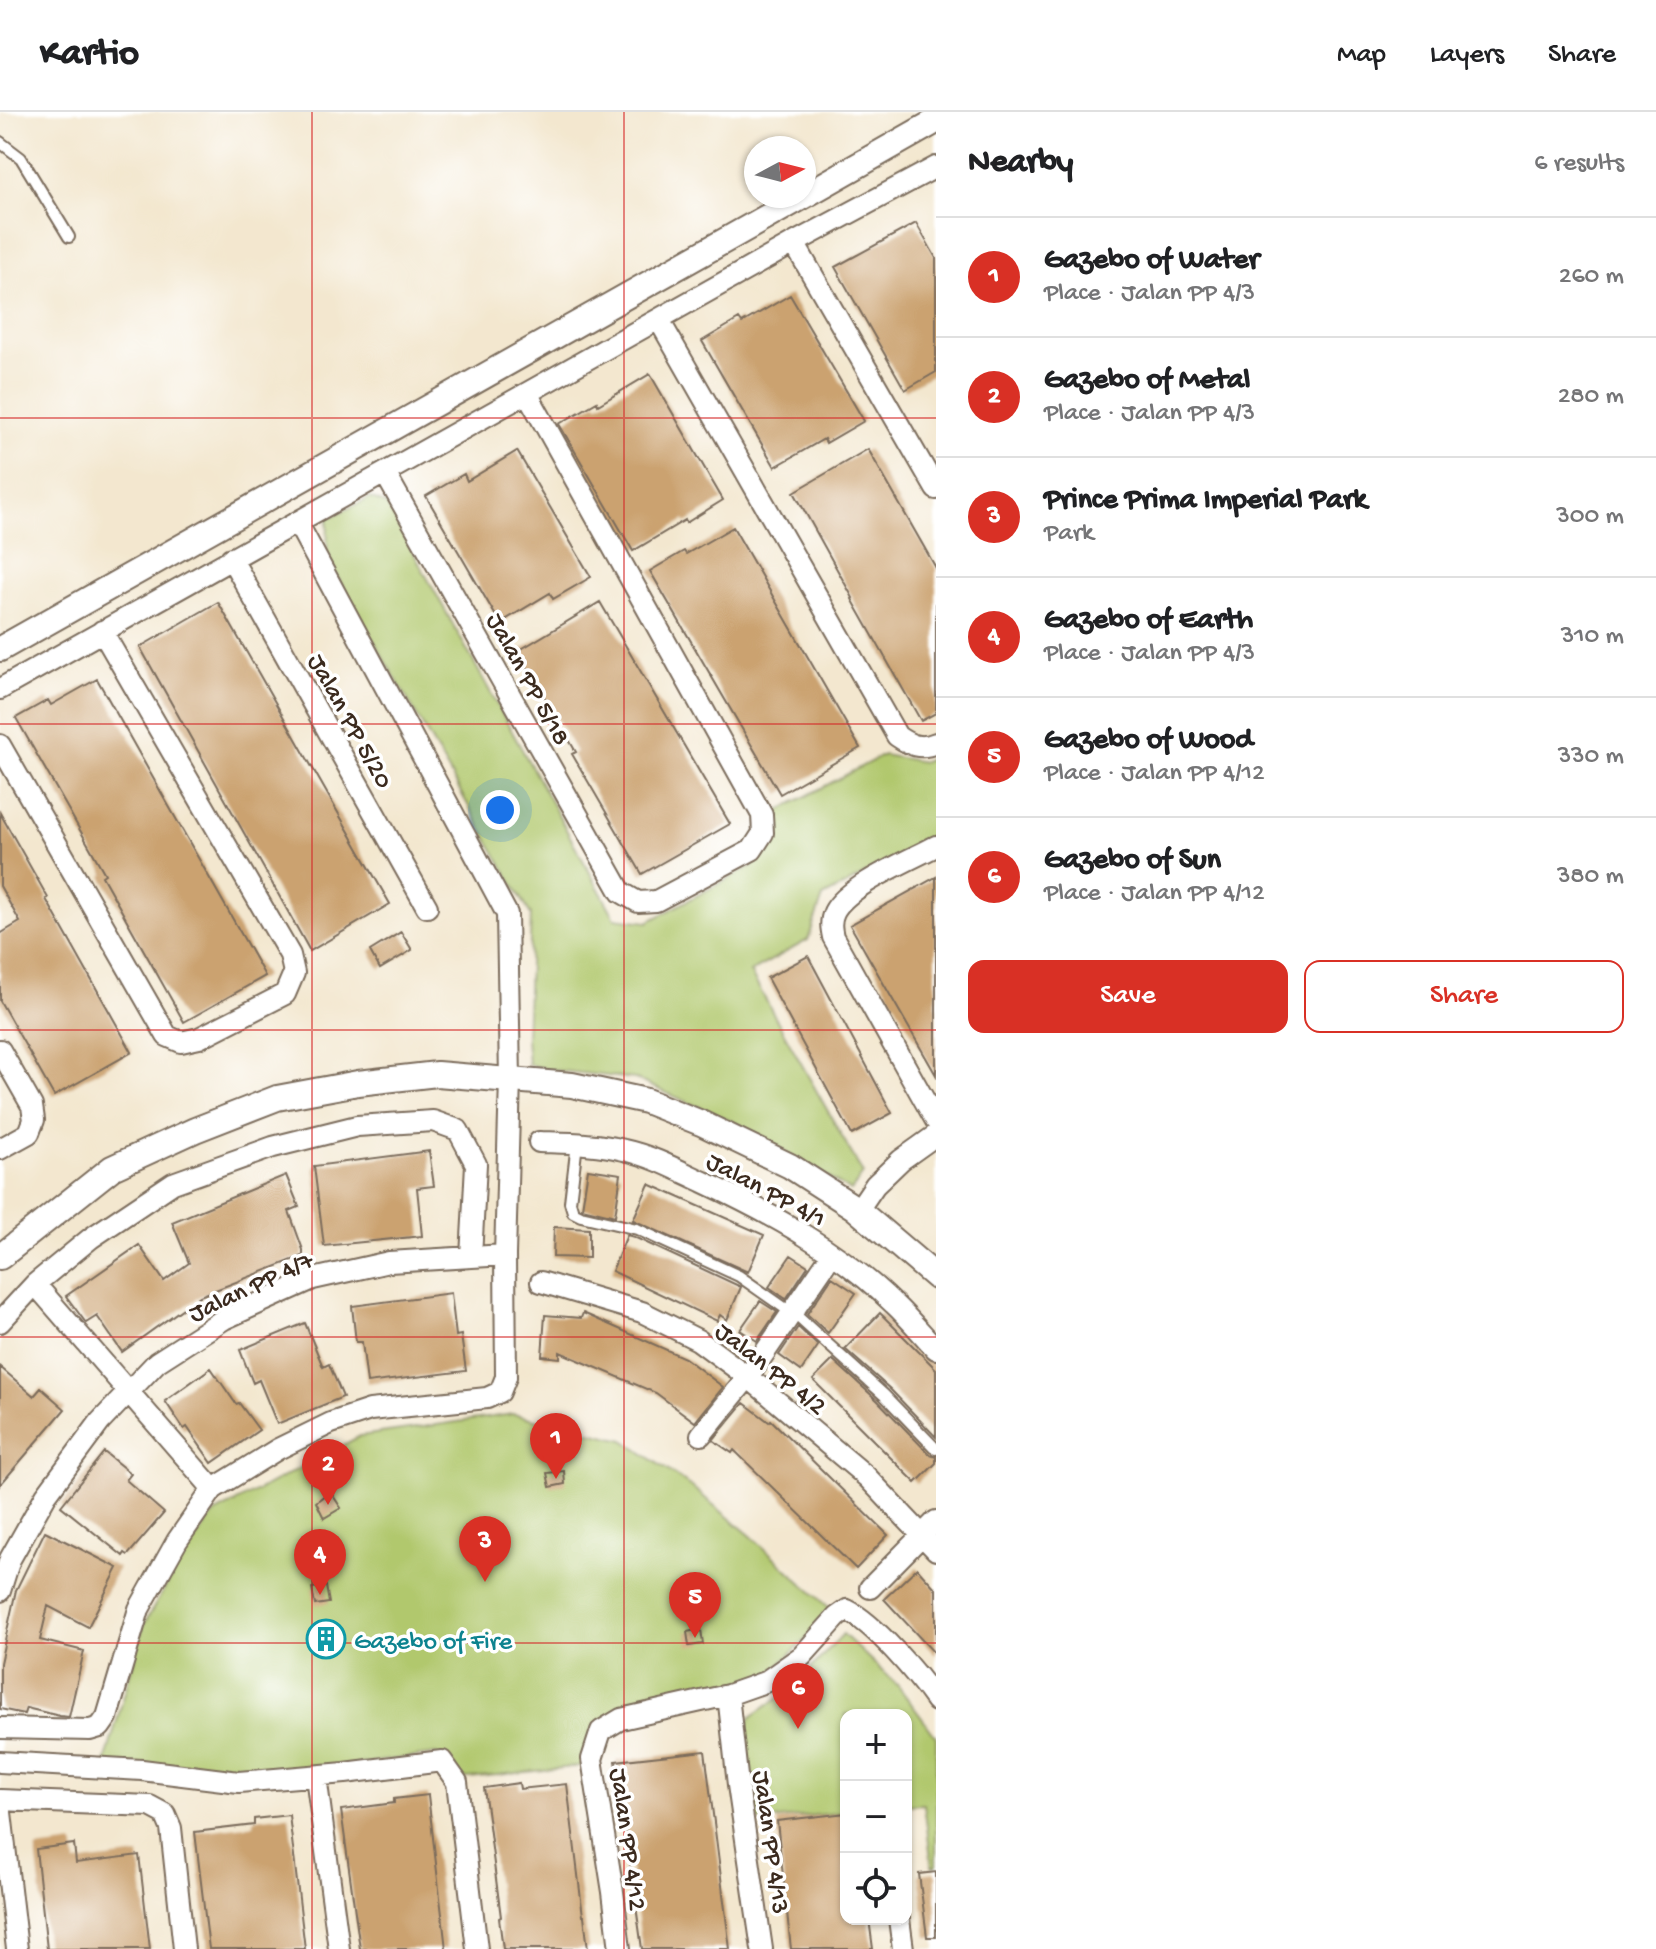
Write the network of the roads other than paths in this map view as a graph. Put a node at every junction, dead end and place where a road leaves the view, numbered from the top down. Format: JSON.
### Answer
{"nodes":[{"id":1,"x":936,"y":121,"type":"edge"},
{"id":2,"x":0,"y":142,"type":"edge"},
{"id":3,"x":935,"y":171,"type":"edge"},
{"id":4,"x":816,"y":189,"type":"edge"},
{"id":5,"x":783,"y":208,"type":"edge"},
{"id":6,"x":69,"y":237,"type":"dead end"},
{"id":7,"x":794,"y":243,"type":"junction"},
{"id":8,"x":659,"y":320,"type":"junction"},
{"id":9,"x":527,"y":393,"type":"junction"},
{"id":10,"x":385,"y":473,"type":"junction"},
{"id":11,"x":936,"y":489,"type":"edge"},
{"id":12,"x":297,"y":522,"type":"junction"},
{"id":13,"x":231,"y":558,"type":"junction"},
{"id":14,"x":102,"y":631,"type":"junction"},
{"id":15,"x":0,"y":649,"type":"edge"},
{"id":16,"x":0,"y":689,"type":"edge"},
{"id":17,"x":936,"y":743,"type":"edge"},
{"id":18,"x":0,"y":745,"type":"edge"},
{"id":19,"x":936,"y":846,"type":"edge"},
{"id":20,"x":427,"y":907,"type":"dead end"},
{"id":21,"x":0,"y":1050,"type":"edge"},
{"id":22,"x":510,"y":1079,"type":"junction"},
{"id":23,"x":936,"y":1121,"type":"edge"},
{"id":24,"x":936,"y":1135,"type":"edge"},
{"id":25,"x":539,"y":1142,"type":"dead end"},
{"id":26,"x":577,"y":1143,"type":"junction"},
{"id":27,"x":0,"y":1149,"type":"edge"},
{"id":28,"x":858,"y":1210,"type":"junction"},
{"id":29,"x":832,"y":1254,"type":"junction"},
{"id":30,"x":505,"y":1255,"type":"junction"},
{"id":31,"x":0,"y":1257,"type":"edge"},
{"id":32,"x":471,"y":1257,"type":"junction"},
{"id":33,"x":936,"y":1277,"type":"edge"},
{"id":34,"x":541,"y":1282,"type":"dead end"},
{"id":35,"x":35,"y":1284,"type":"junction"},
{"id":36,"x":791,"y":1313,"type":"junction"},
{"id":37,"x":0,"y":1322,"type":"edge"},
{"id":38,"x":936,"y":1349,"type":"edge"},
{"id":39,"x":748,"y":1377,"type":"junction"},
{"id":40,"x":130,"y":1391,"type":"junction"},
{"id":41,"x":701,"y":1435,"type":"dead end"},
{"id":42,"x":936,"y":1449,"type":"edge"},
{"id":43,"x":213,"y":1489,"type":"junction"},
{"id":44,"x":931,"y":1535,"type":"edge"},
{"id":45,"x":870,"y":1588,"type":"dead end"},
{"id":46,"x":0,"y":1591,"type":"edge"},
{"id":47,"x":728,"y":1695,"type":"junction"},
{"id":48,"x":936,"y":1701,"type":"edge"},
{"id":49,"x":0,"y":1728,"type":"edge"},
{"id":50,"x":1,"y":1762,"type":"edge"},
{"id":51,"x":316,"y":1776,"type":"junction"},
{"id":52,"x":0,"y":1794,"type":"edge"},
{"id":53,"x":0,"y":1802,"type":"edge"},
{"id":54,"x":900,"y":1925,"type":"edge"},
{"id":55,"x":17,"y":1949,"type":"edge"},
{"id":56,"x":184,"y":1949,"type":"edge"},
{"id":57,"x":339,"y":1949,"type":"edge"},
{"id":58,"x":477,"y":1949,"type":"edge"},
{"id":59,"x":620,"y":1949,"type":"edge"},
{"id":60,"x":762,"y":1949,"type":"edge"},
{"id":61,"x":903,"y":1949,"type":"edge"}],
"edges":[{"from":1,"to":4,"type":"street"},
{"from":2,"to":6,"type":"lane"},
{"from":3,"to":7,"type":"street"},
{"from":5,"to":15,"type":"street"},
{"from":7,"to":8,"type":"street"},
{"from":7,"to":11,"type":"street"},
{"from":8,"to":9,"type":"street"},
{"from":8,"to":17,"type":"street"},
{"from":9,"to":10,"type":"street"},
{"from":9,"to":10,"type":"street","name":"Jalan PP 5/18"},
{"from":10,"to":12,"type":"street"},
{"from":12,"to":13,"type":"street"},
{"from":12,"to":22,"type":"street"},
{"from":13,"to":14,"type":"street"},
{"from":13,"to":20,"type":"street","name":"Jalan PP 5/20"},
{"from":14,"to":16,"type":"street"},
{"from":14,"to":18,"type":"street"},
{"from":19,"to":23,"type":"street"},
{"from":21,"to":27,"type":"street"},
{"from":22,"to":28,"type":"street"},
{"from":22,"to":30,"type":"street"},
{"from":22,"to":31,"type":"street"},
{"from":24,"to":28,"type":"street"},
{"from":25,"to":26,"type":"street","name":"Jalan PP 4/1"},
{"from":26,"to":29,"type":"street","name":"Jalan PP 4/1"},
{"from":26,"to":36,"type":"lane"},
{"from":28,"to":33,"type":"street"},
{"from":29,"to":36,"type":"street"},
{"from":29,"to":38,"type":"street","name":"Jalan PP 4/1"},
{"from":30,"to":32,"type":"street","name":"Jalan PP 4/7"},
{"from":30,"to":43,"type":"street"},
{"from":32,"to":35,"type":"street"},
{"from":32,"to":40,"type":"street","name":"Jalan PP 4/7"},
{"from":34,"to":39,"type":"street","name":"Jalan PP 4/2"},
{"from":35,"to":37,"type":"street"},
{"from":35,"to":40,"type":"street"},
{"from":36,"to":39,"type":"street"},
{"from":36,"to":42,"type":"lane"},
{"from":39,"to":41,"type":"street"},
{"from":39,"to":44,"type":"street","name":"Jalan PP 4/2"},
{"from":40,"to":43,"type":"street"},
{"from":40,"to":46,"type":"street","name":"Jalan PP 4/7"},
{"from":43,"to":49,"type":"street"},
{"from":44,"to":45,"type":"street"},
{"from":47,"to":48,"type":"street","name":"Jalan PP 4/12"},
{"from":47,"to":59,"type":"street","name":"Jalan PP 4/12"},
{"from":47,"to":60,"type":"street","name":"Jalan PP 4/13"},
{"from":50,"to":51,"type":"street"},
{"from":50,"to":52,"type":"street"},
{"from":51,"to":57,"type":"street"},
{"from":51,"to":58,"type":"street"},
{"from":53,"to":55,"type":"street"},
{"from":53,"to":56,"type":"street"},
{"from":54,"to":61,"type":"street"}]}
